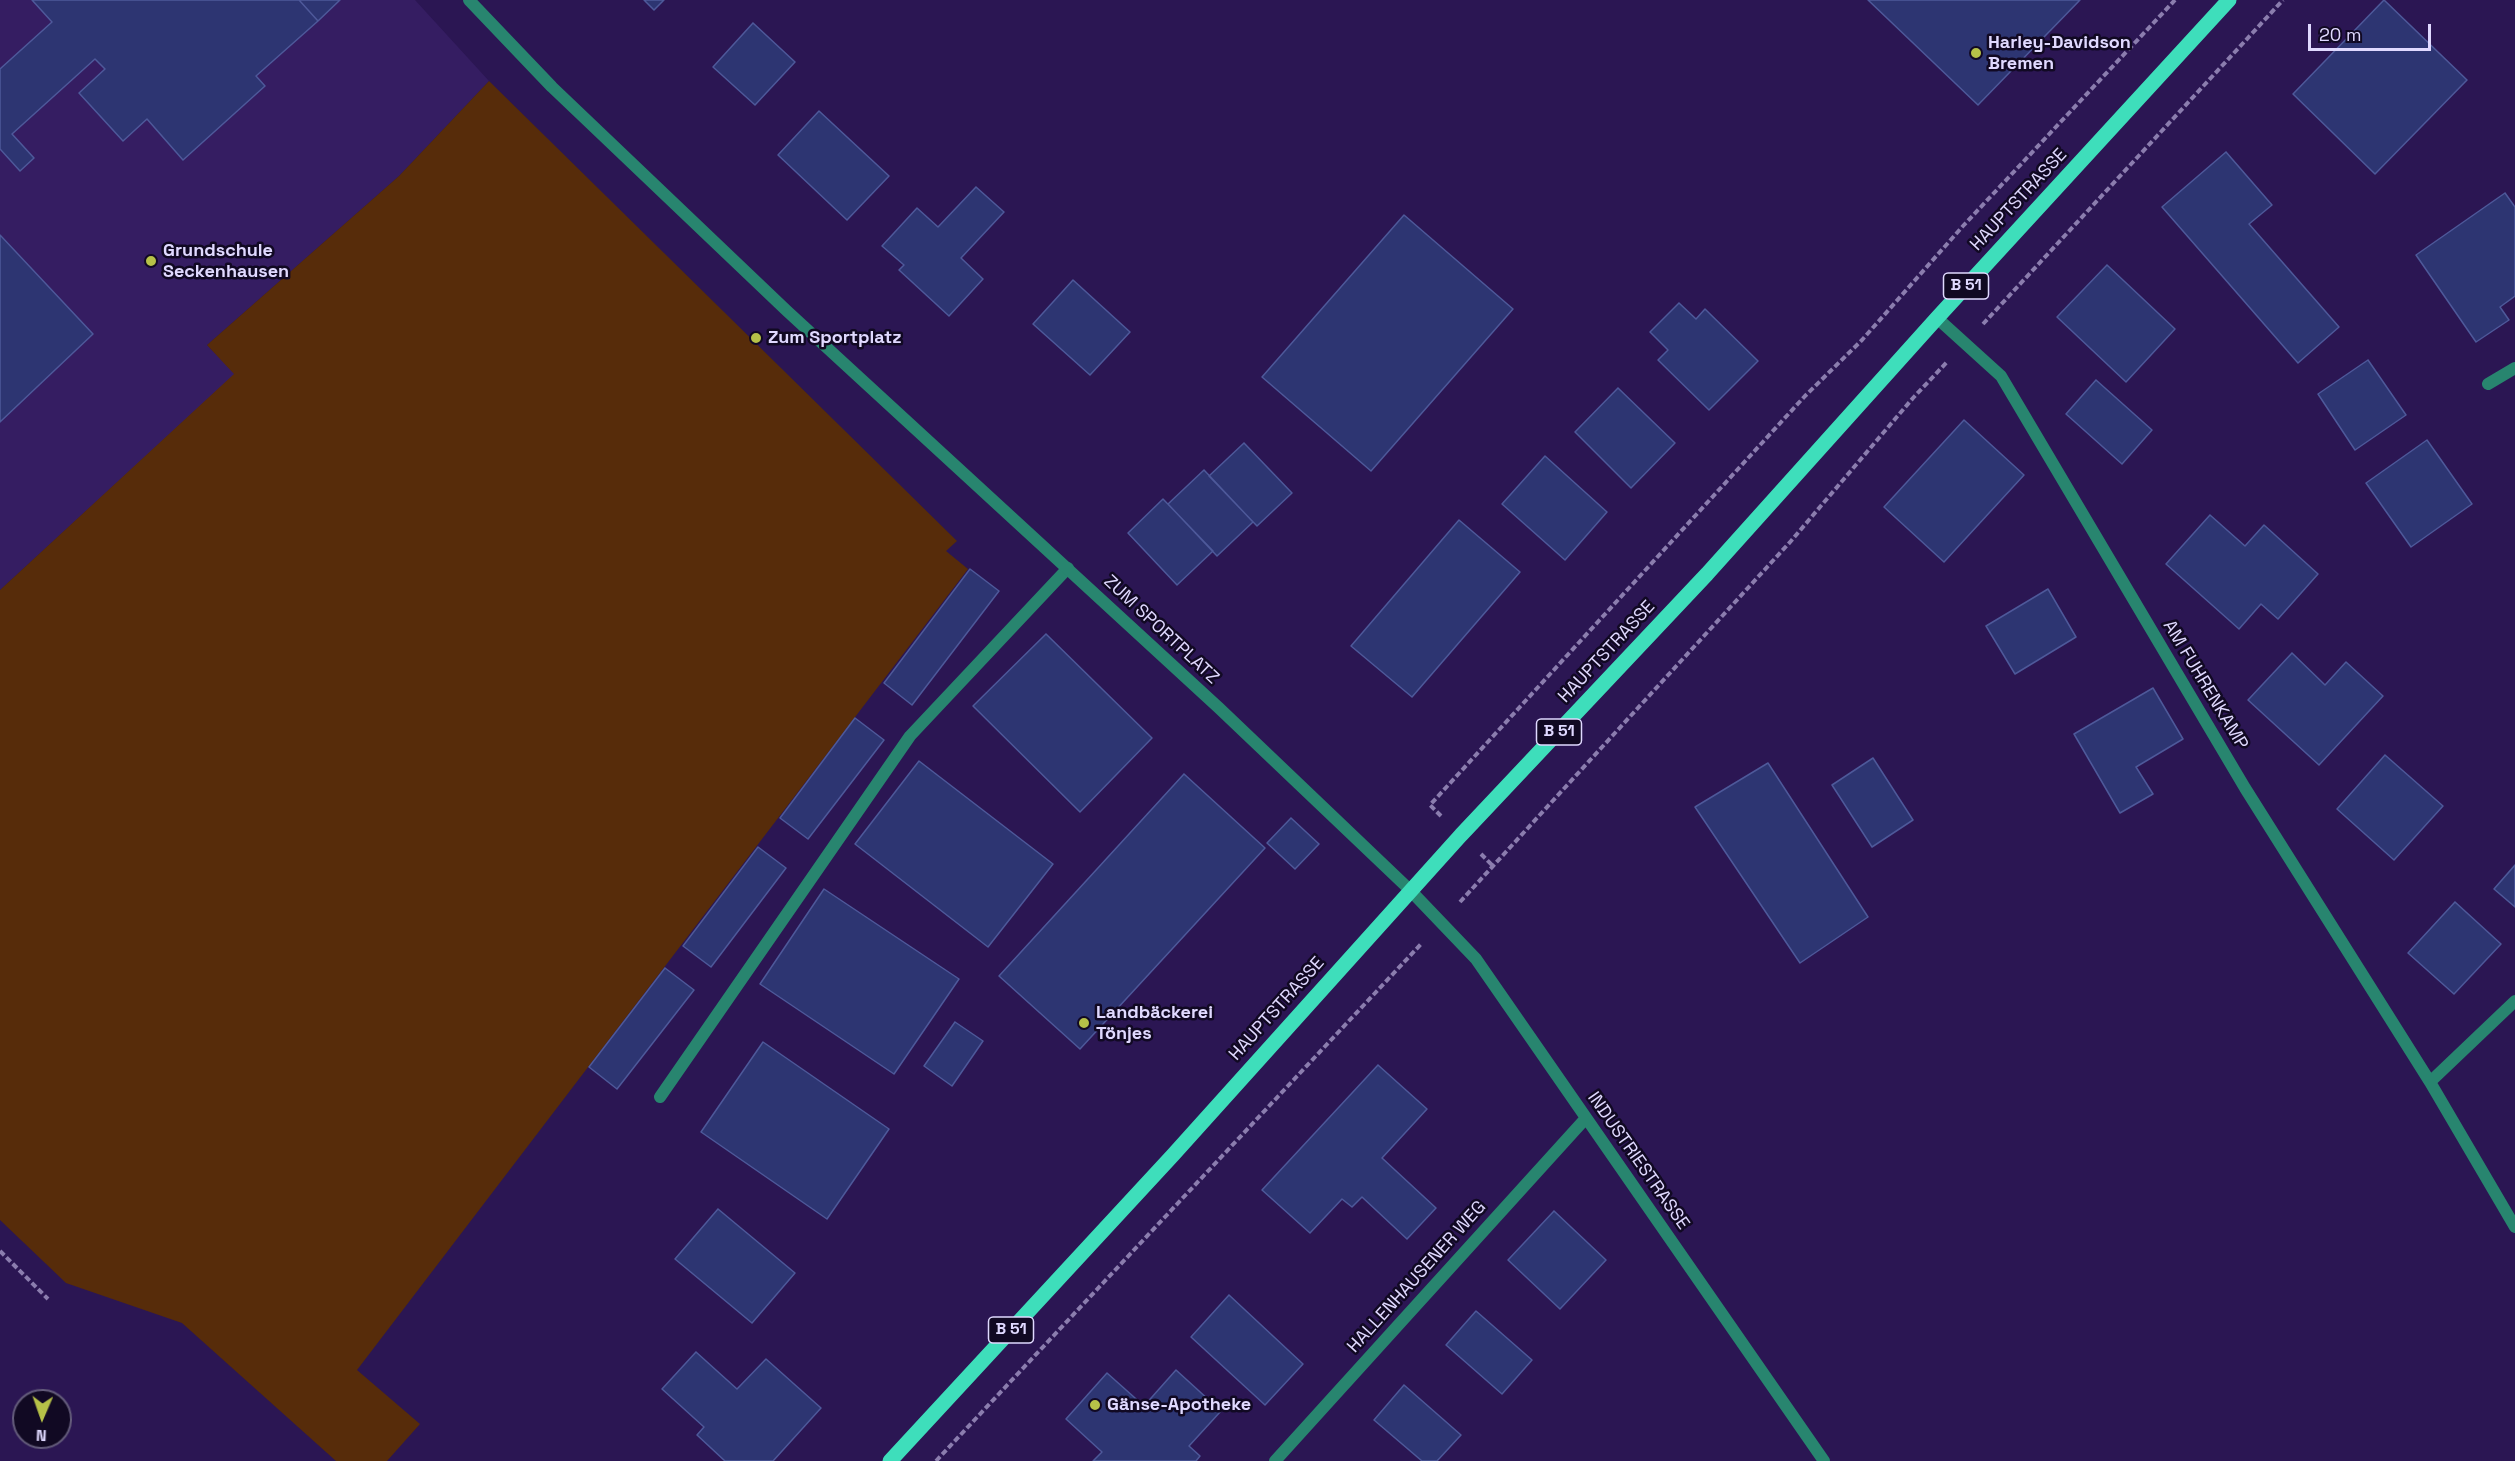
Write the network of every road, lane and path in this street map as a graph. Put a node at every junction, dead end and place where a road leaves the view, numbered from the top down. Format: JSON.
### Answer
{"nodes":[{"id":1,"x":469,"y":0,"type":"edge"},
{"id":2,"x":2175,"y":0,"type":"edge"},
{"id":3,"x":2229,"y":0,"type":"edge"},
{"id":4,"x":2283,"y":0,"type":"edge"},
{"id":5,"x":1937,"y":318,"type":"junction"},
{"id":6,"x":1966,"y":343,"type":"junction"},
{"id":7,"x":2515,"y":368,"type":"edge"},
{"id":8,"x":2488,"y":384,"type":"dead end"},
{"id":9,"x":1068,"y":568,"type":"junction"},
{"id":10,"x":1430,"y":805,"type":"dead end"},
{"id":11,"x":1410,"y":891,"type":"junction"},
{"id":12,"x":1441,"y":922,"type":"junction"},
{"id":13,"x":2515,"y":1000,"type":"edge"},
{"id":14,"x":2430,"y":1082,"type":"junction"},
{"id":15,"x":660,"y":1097,"type":"dead end"},
{"id":16,"x":1586,"y":1118,"type":"junction"},
{"id":17,"x":2515,"y":1227,"type":"edge"},
{"id":18,"x":0,"y":1251,"type":"edge"},
{"id":19,"x":48,"y":1299,"type":"dead end"},
{"id":20,"x":890,"y":1461,"type":"edge"},
{"id":21,"x":936,"y":1461,"type":"edge"},
{"id":22,"x":1275,"y":1461,"type":"edge"},
{"id":23,"x":1824,"y":1461,"type":"edge"}],
"edges":[{"from":1,"to":9,"type":"street","name":"ZUM SPORTPLATZ"},
{"from":2,"to":10,"type":"path"},
{"from":3,"to":5,"type":"main road","name":"HAUPTSTRASSE","number":"B 51"},
{"from":4,"to":6,"type":"path"},
{"from":5,"to":6,"type":"street","name":"AM FUHRENKAMP"},
{"from":5,"to":11,"type":"main road","name":"HAUPTSTRASSE","number":"B 51"},
{"from":6,"to":12,"type":"path"},
{"from":6,"to":14,"type":"street","name":"AM FUHRENKAMP"},
{"from":7,"to":8,"type":"street"},
{"from":9,"to":11,"type":"street","name":"ZUM SPORTPLATZ"},
{"from":9,"to":15,"type":"street"},
{"from":11,"to":12,"type":"street","name":"INDUSTRIESTRASSE"},
{"from":11,"to":20,"type":"main road","name":"HAUPTSTRASSE","number":"B 51"},
{"from":12,"to":16,"type":"street","name":"INDUSTRIESTRASSE"},
{"from":12,"to":21,"type":"path"},
{"from":13,"to":14,"type":"street"},
{"from":14,"to":17,"type":"street","name":"AM FUHRENKAMP"},
{"from":16,"to":22,"type":"street","name":"HALLENHAUSENER WEG"},
{"from":16,"to":23,"type":"street","name":"INDUSTRIESTRASSE"},
{"from":18,"to":19,"type":"path"}]}
